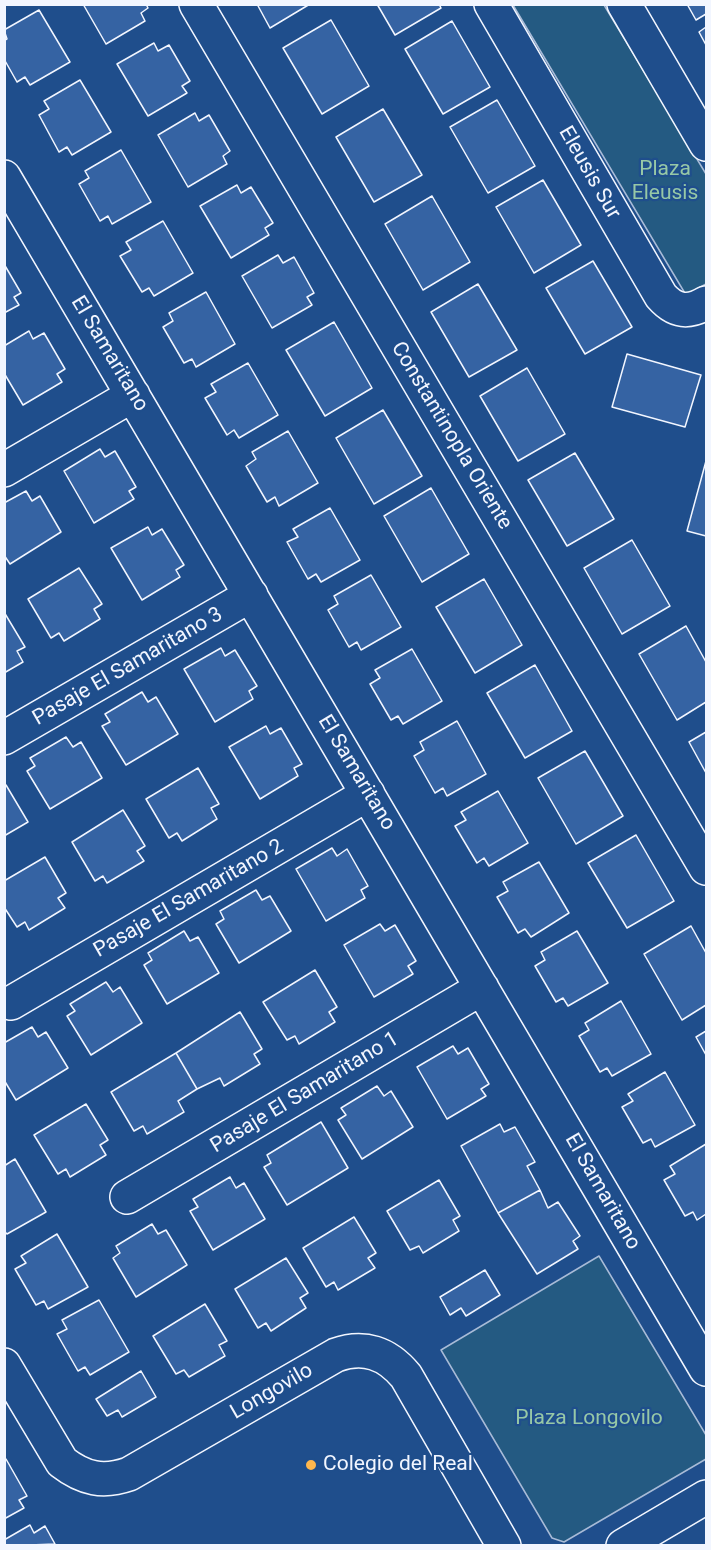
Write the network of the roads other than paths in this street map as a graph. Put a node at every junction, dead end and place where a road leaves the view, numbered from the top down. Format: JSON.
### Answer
{"nodes":[{"id":1,"x":196,"y":4,"type":"edge"},
{"id":2,"x":491,"y":4,"type":"edge"},
{"id":3,"x":624,"y":4,"type":"edge"},
{"id":4,"x":706,"y":144,"type":"edge"},
{"id":5,"x":8,"y":193,"type":"edge"},
{"id":6,"x":706,"y":303,"type":"edge"},
{"id":7,"x":134,"y":395,"type":"junction"},
{"id":8,"x":4,"y":470,"type":"edge"},
{"id":9,"x":251,"y":595,"type":"junction"},
{"id":10,"x":4,"y":738,"type":"edge"},
{"id":11,"x":368,"y":794,"type":"junction"},
{"id":12,"x":706,"y":868,"type":"edge"},
{"id":13,"x":482,"y":988,"type":"junction"},
{"id":14,"x":11,"y":1003,"type":"dead end"},
{"id":15,"x":127,"y":1197,"type":"dead end"},
{"id":16,"x":4,"y":1365,"type":"edge"},
{"id":17,"x":706,"y":1369,"type":"edge"},
{"id":18,"x":706,"y":1497,"type":"edge"},
{"id":19,"x":504,"y":1545,"type":"edge"},
{"id":20,"x":623,"y":1545,"type":"edge"}],
"edges":[{"from":1,"to":12,"type":"street","name":"Constantinopla Oriente"},
{"from":2,"to":6,"type":"street","name":"Eleusis Sur"},
{"from":3,"to":4,"type":"street"},
{"from":5,"to":7,"type":"street","name":"El Samaritano"},
{"from":7,"to":8,"type":"street"},
{"from":7,"to":9,"type":"street","name":"El Samaritano"},
{"from":9,"to":10,"type":"street","name":"Pasaje El Samaritano 3"},
{"from":9,"to":11,"type":"street","name":"El Samaritano"},
{"from":11,"to":13,"type":"street","name":"El Samaritano"},
{"from":11,"to":14,"type":"street","name":"Pasaje El Samaritano 2"},
{"from":13,"to":15,"type":"street","name":"Pasaje El Samaritano 1"},
{"from":13,"to":17,"type":"street","name":"El Samaritano"},
{"from":16,"to":19,"type":"street","name":"Longovilo"},
{"from":18,"to":20,"type":"street"}]}
